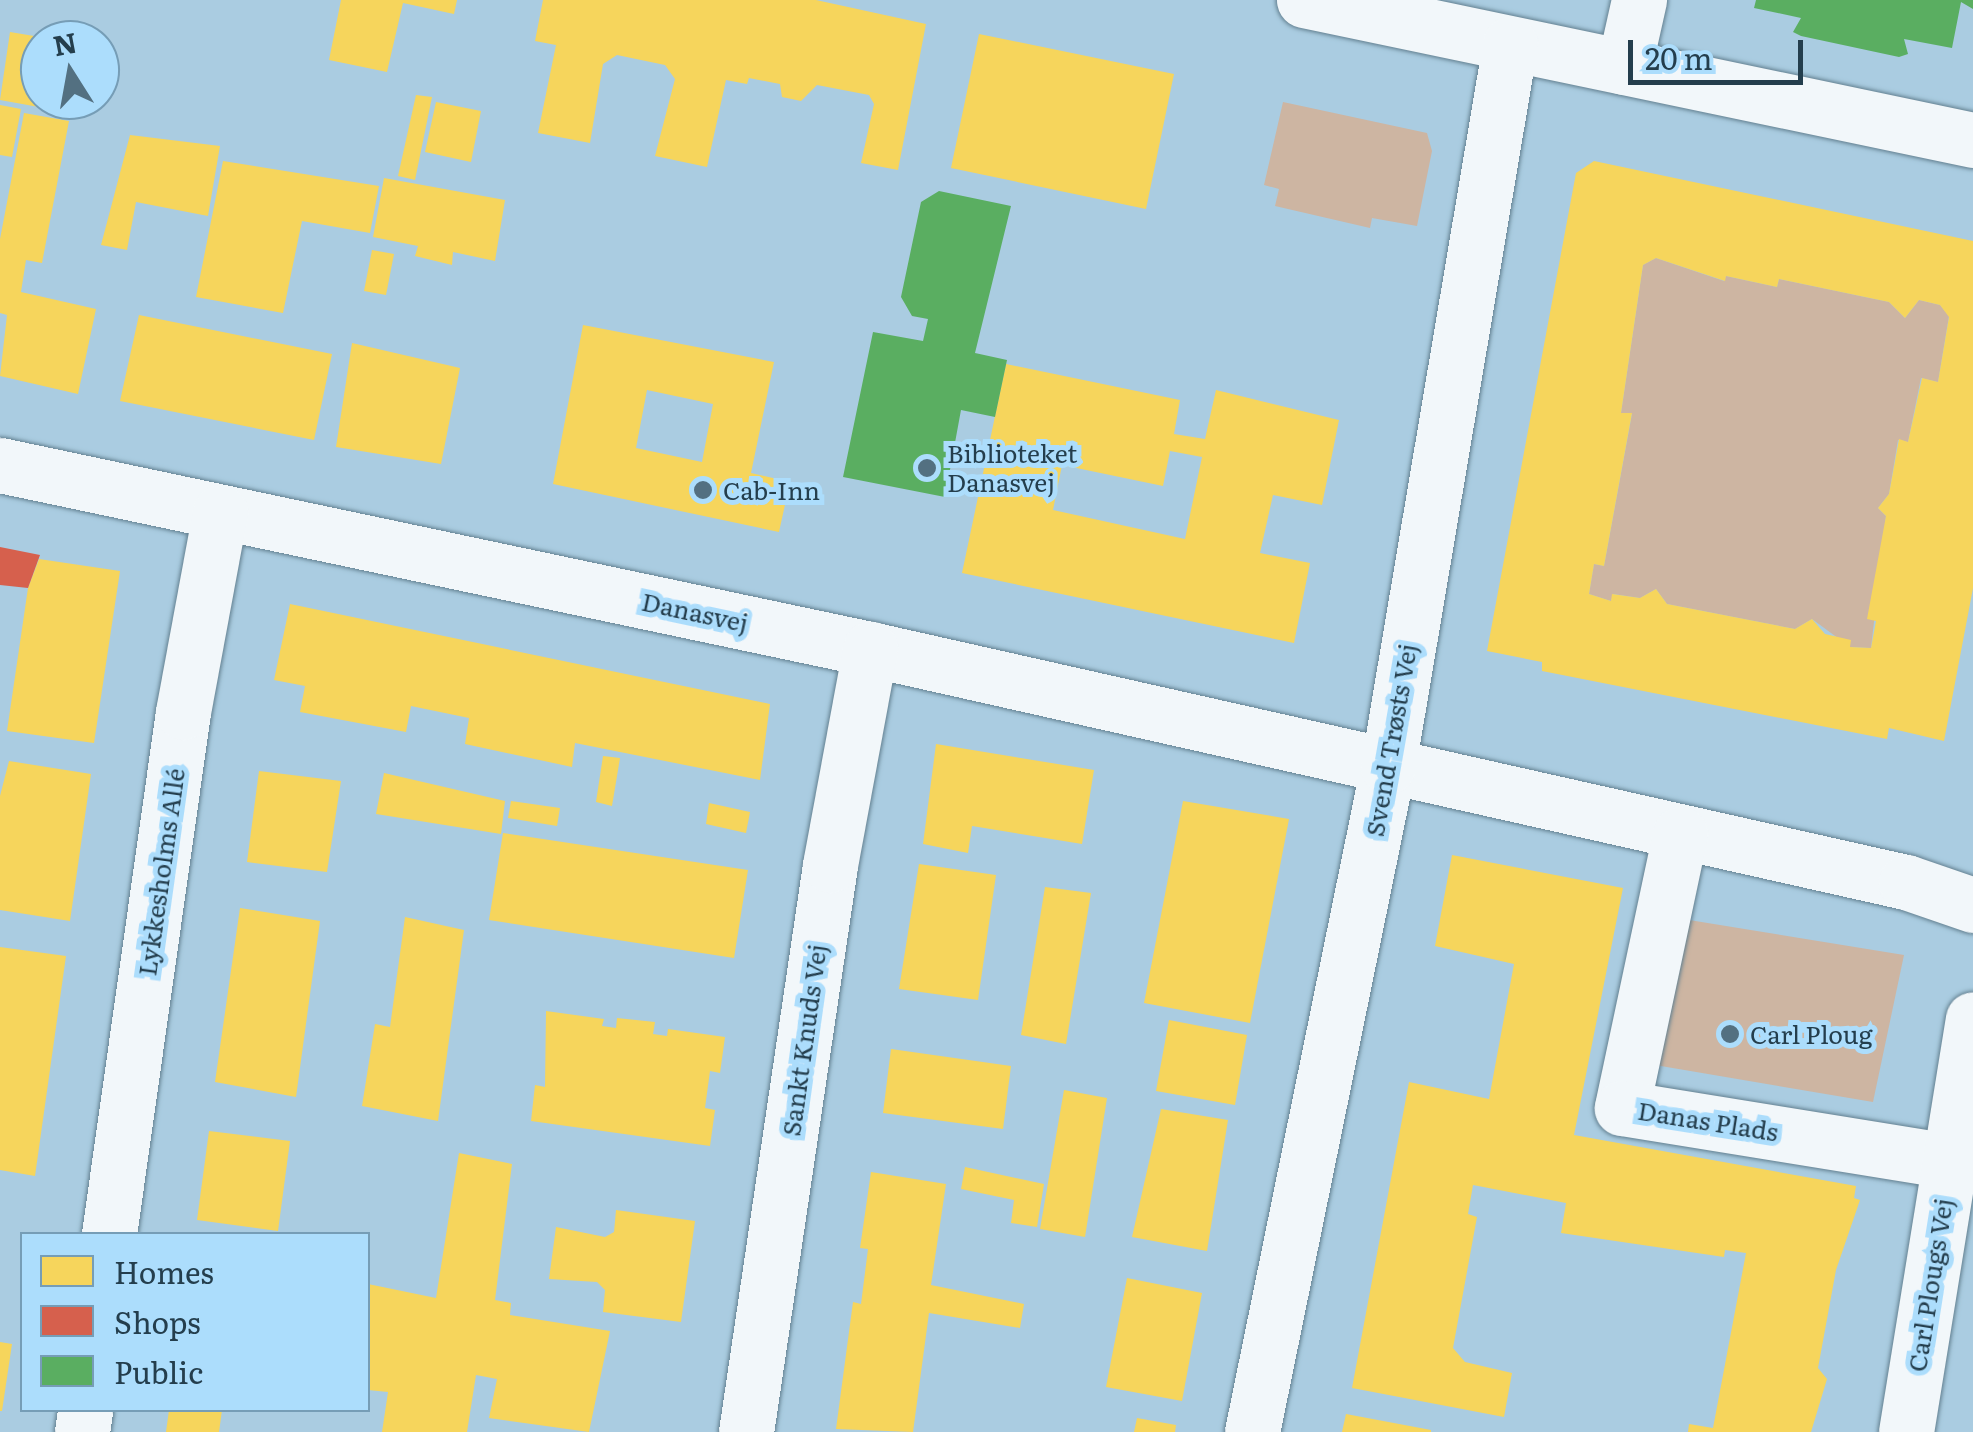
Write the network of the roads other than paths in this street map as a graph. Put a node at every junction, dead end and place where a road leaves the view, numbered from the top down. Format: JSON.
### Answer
{"nodes":[{"id":1,"x":1304,"y":0,"type":"edge"},
{"id":2,"x":1640,"y":0,"type":"edge"},
{"id":3,"x":1510,"y":44,"type":"junction"},
{"id":4,"x":1624,"y":67,"type":"junction"},
{"id":5,"x":1973,"y":140,"type":"edge"},
{"id":6,"x":0,"y":464,"type":"edge"},
{"id":7,"x":220,"y":512,"type":"junction"},
{"id":8,"x":870,"y":649,"type":"junction"},
{"id":9,"x":1388,"y":766,"type":"junction"},
{"id":10,"x":1680,"y":834,"type":"junction"},
{"id":11,"x":1973,"y":906,"type":"edge"},
{"id":12,"x":1973,"y":1019,"type":"edge"},
{"id":13,"x":1951,"y":1160,"type":"junction"},
{"id":14,"x":109,"y":1232,"type":"edge"},
{"id":15,"x":746,"y":1432,"type":"edge"},
{"id":16,"x":1252,"y":1432,"type":"edge"},
{"id":17,"x":1906,"y":1432,"type":"edge"}],
"edges":[{"from":1,"to":3,"type":"street"},
{"from":2,"to":4,"type":"street"},
{"from":3,"to":4,"type":"street"},
{"from":3,"to":9,"type":"street","name":"Svend Trøsts Vej"},
{"from":4,"to":5,"type":"street"},
{"from":6,"to":7,"type":"street","name":"Danasvej"},
{"from":7,"to":8,"type":"street","name":"Danasvej"},
{"from":7,"to":14,"type":"street","name":"Lykkesholms Allé"},
{"from":8,"to":9,"type":"street","name":"Danasvej"},
{"from":8,"to":15,"type":"street","name":"Sankt Knuds Vej"},
{"from":9,"to":10,"type":"street"},
{"from":9,"to":16,"type":"street","name":"Svend Trøsts Vej"},
{"from":10,"to":11,"type":"street"},
{"from":10,"to":13,"type":"street","name":"Danas Plads"},
{"from":12,"to":13,"type":"street","name":"Carl Plougs Vej"},
{"from":13,"to":17,"type":"street","name":"Carl Plougs Vej"}]}
